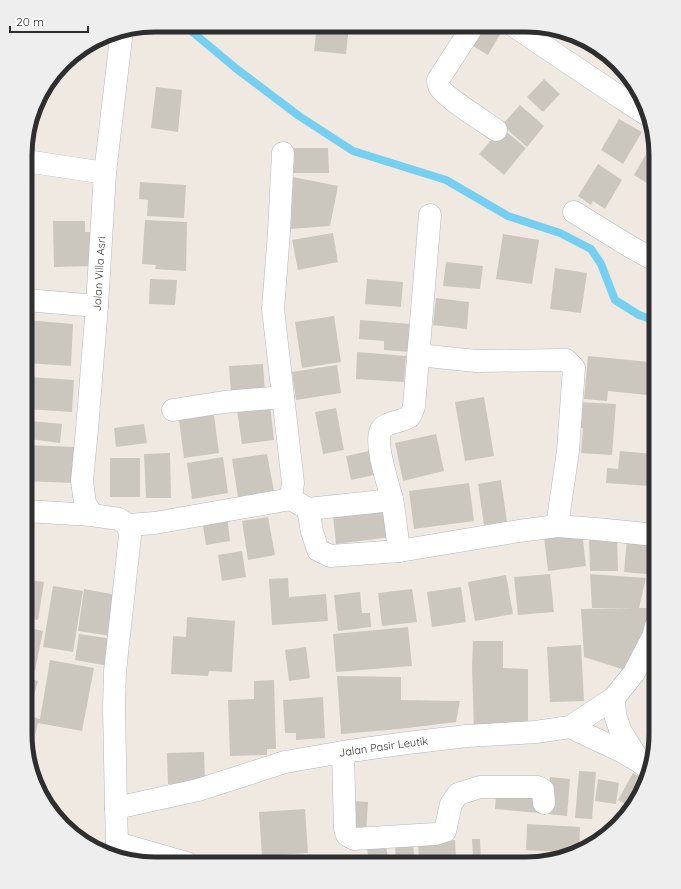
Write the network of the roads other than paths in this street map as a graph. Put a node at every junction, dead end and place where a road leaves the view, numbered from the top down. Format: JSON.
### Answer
{"nodes":[{"id":1,"x":469,"y":32,"type":"edge"},
{"id":2,"x":523,"y":32,"type":"edge"},
{"id":3,"x":121,"y":37,"type":"edge"},
{"id":4,"x":641,"y":111,"type":"edge"},
{"id":5,"x":496,"y":130,"type":"dead end"},
{"id":6,"x":283,"y":154,"type":"dead end"},
{"id":7,"x":32,"y":162,"type":"edge"},
{"id":8,"x":105,"y":173,"type":"junction"},
{"id":9,"x":574,"y":212,"type":"dead end"},
{"id":10,"x":430,"y":215,"type":"dead end"},
{"id":11,"x":649,"y":257,"type":"edge"},
{"id":12,"x":32,"y":301,"type":"edge"},
{"id":13,"x":97,"y":306,"type":"junction"},
{"id":14,"x":418,"y":355,"type":"junction"},
{"id":15,"x":283,"y":397,"type":"junction"},
{"id":16,"x":173,"y":410,"type":"dead end"},
{"id":17,"x":392,"y":500,"type":"junction"},
{"id":18,"x":300,"y":504,"type":"junction"},
{"id":19,"x":32,"y":511,"type":"edge"},
{"id":20,"x":92,"y":515,"type":"junction"},
{"id":21,"x":128,"y":525,"type":"junction"},
{"id":22,"x":557,"y":526,"type":"junction"},
{"id":23,"x":649,"y":534,"type":"edge"},
{"id":24,"x":399,"y":551,"type":"junction"},
{"id":25,"x":649,"y":645,"type":"edge"},
{"id":26,"x":614,"y":698,"type":"junction"},
{"id":27,"x":570,"y":727,"type":"junction"},
{"id":28,"x":343,"y":752,"type":"junction"},
{"id":29,"x":644,"y":765,"type":"edge"},
{"id":30,"x":544,"y":803,"type":"dead end"},
{"id":31,"x":116,"y":808,"type":"junction"},
{"id":32,"x":116,"y":848,"type":"edge"},
{"id":33,"x":158,"y":857,"type":"edge"}],
"edges":[{"from":1,"to":5,"type":"street"},
{"from":2,"to":4,"type":"street"},
{"from":3,"to":8,"type":"street","name":"Jalan Villa Asri"},
{"from":6,"to":15,"type":"street"},
{"from":7,"to":8,"type":"street"},
{"from":8,"to":13,"type":"street","name":"Jalan Villa Asri"},
{"from":9,"to":11,"type":"street"},
{"from":10,"to":14,"type":"street"},
{"from":12,"to":13,"type":"street"},
{"from":13,"to":20,"type":"street","name":"Jalan Villa Asri"},
{"from":14,"to":17,"type":"street"},
{"from":14,"to":22,"type":"street"},
{"from":15,"to":16,"type":"street"},
{"from":15,"to":18,"type":"street"},
{"from":17,"to":18,"type":"street"},
{"from":17,"to":24,"type":"street"},
{"from":18,"to":21,"type":"street"},
{"from":18,"to":24,"type":"street"},
{"from":19,"to":20,"type":"street"},
{"from":20,"to":21,"type":"street"},
{"from":21,"to":31,"type":"street"},
{"from":22,"to":23,"type":"street"},
{"from":22,"to":24,"type":"street"},
{"from":25,"to":26,"type":"street"},
{"from":26,"to":27,"type":"street"},
{"from":26,"to":29,"type":"street"},
{"from":27,"to":28,"type":"street","name":"Jalan Pasir Leutik"},
{"from":27,"to":29,"type":"street"},
{"from":28,"to":30,"type":"street"},
{"from":28,"to":31,"type":"street","name":"Jalan Pasir Leutik"},
{"from":31,"to":32,"type":"street"},
{"from":32,"to":33,"type":"street"}]}
